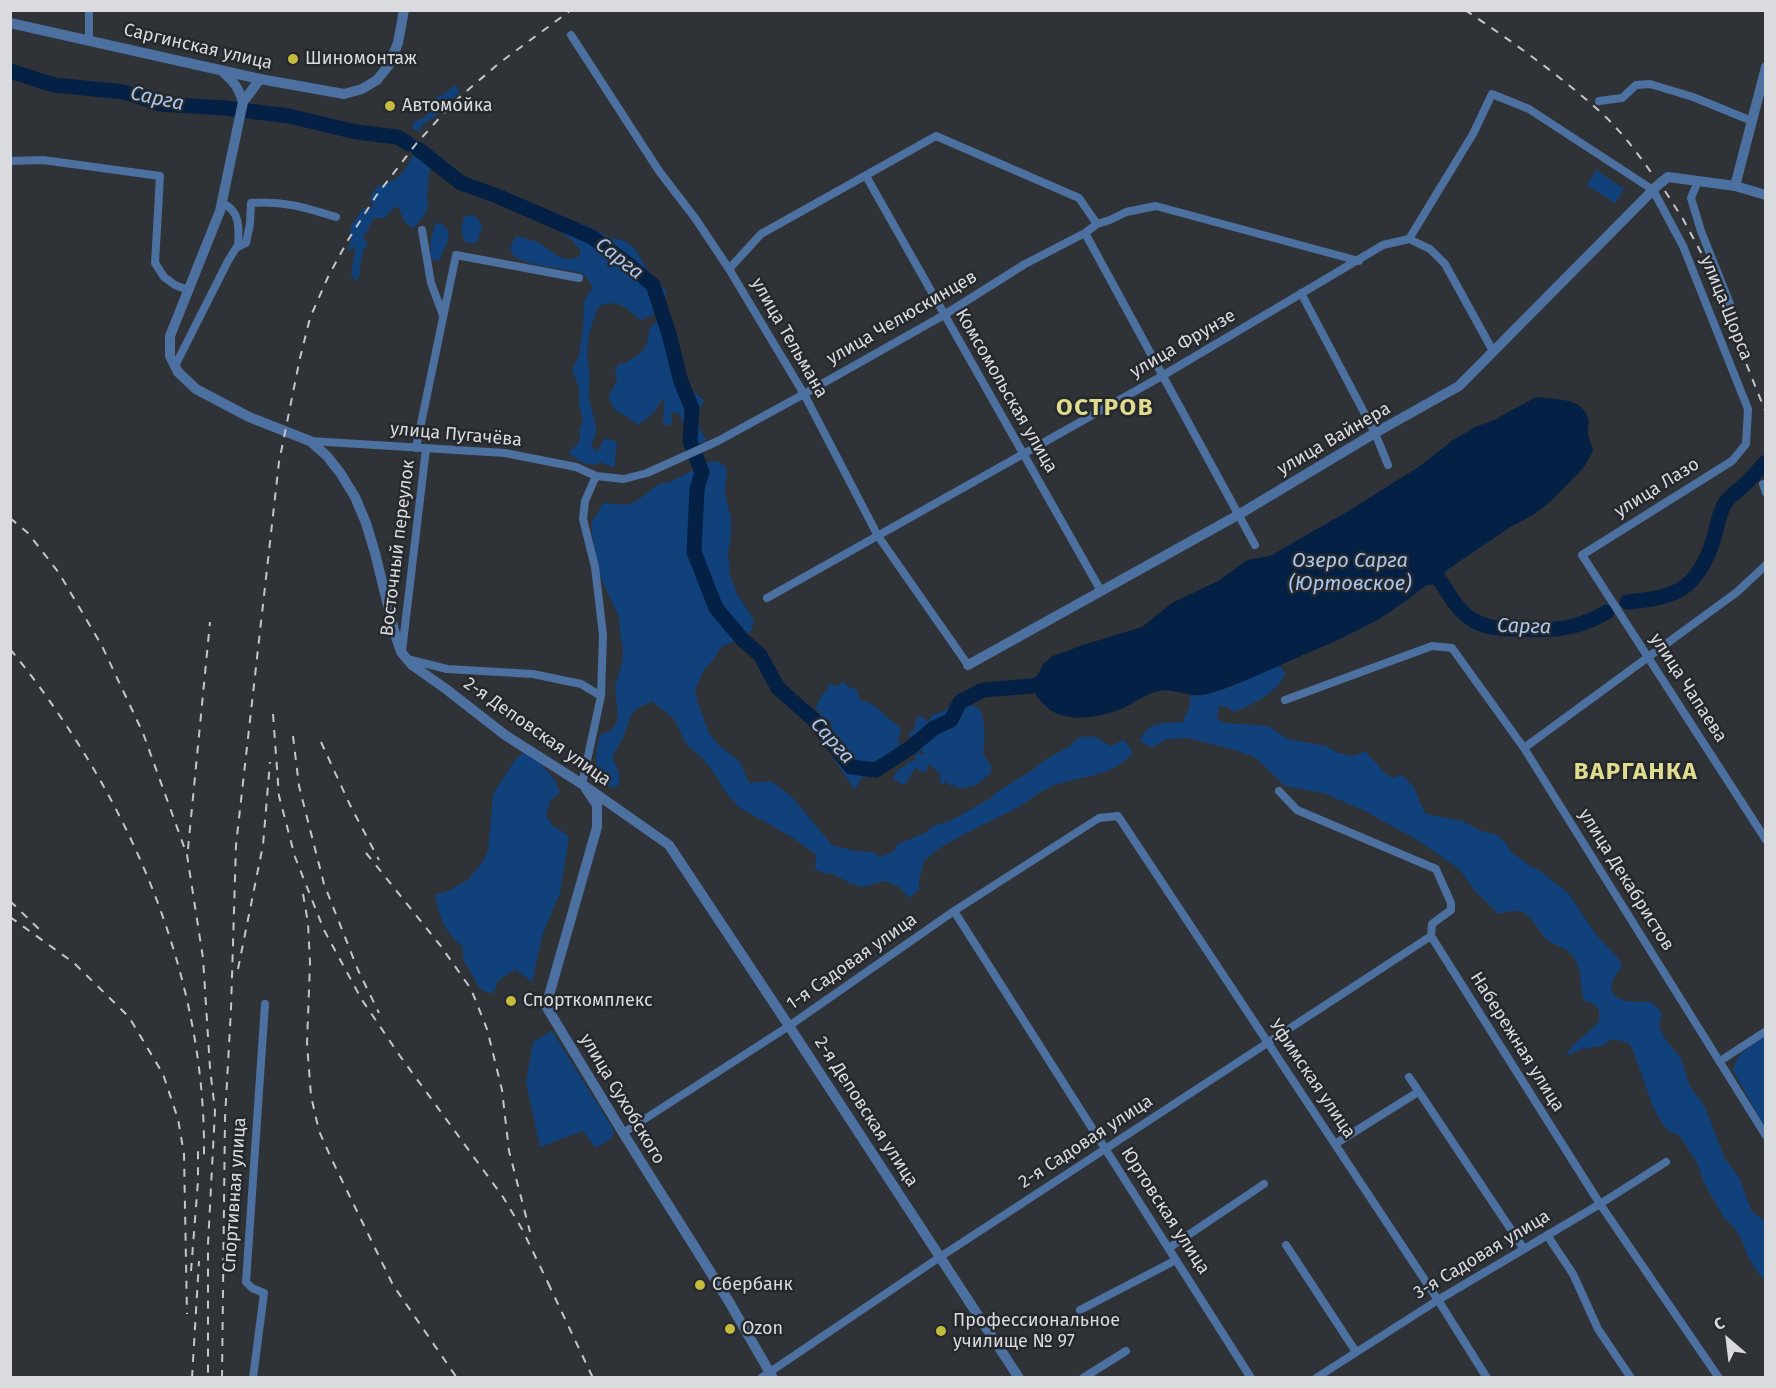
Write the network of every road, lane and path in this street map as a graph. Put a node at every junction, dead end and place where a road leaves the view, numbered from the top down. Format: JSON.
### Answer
{"nodes":[{"id":1,"x":89,"y":10,"type":"edge"},
{"id":2,"x":404,"y":10,"type":"edge"},
{"id":3,"x":10,"y":23,"type":"edge"},
{"id":4,"x":571,"y":35,"type":"dead end"},
{"id":5,"x":89,"y":40,"type":"junction"},
{"id":6,"x":1766,"y":67,"type":"edge"},
{"id":7,"x":221,"y":71,"type":"junction"},
{"id":8,"x":260,"y":79,"type":"junction"},
{"id":9,"x":1599,"y":101,"type":"dead end"},
{"id":10,"x":243,"y":102,"type":"junction"},
{"id":11,"x":1752,"y":121,"type":"junction"},
{"id":12,"x":10,"y":161,"type":"edge"},
{"id":13,"x":866,"y":176,"type":"junction"},
{"id":14,"x":1698,"y":181,"type":"junction"},
{"id":15,"x":1735,"y":186,"type":"junction"},
{"id":16,"x":1653,"y":190,"type":"junction"},
{"id":17,"x":1766,"y":195,"type":"edge"},
{"id":18,"x":222,"y":203,"type":"junction"},
{"id":19,"x":336,"y":217,"type":"dead end"},
{"id":20,"x":1097,"y":224,"type":"junction"},
{"id":21,"x":422,"y":230,"type":"dead end"},
{"id":22,"x":1084,"y":233,"type":"junction"},
{"id":23,"x":1409,"y":239,"type":"junction"},
{"id":24,"x":238,"y":247,"type":"junction"},
{"id":25,"x":1359,"y":261,"type":"junction"},
{"id":26,"x":729,"y":270,"type":"junction"},
{"id":27,"x":579,"y":278,"type":"dead end"},
{"id":28,"x":188,"y":290,"type":"junction"},
{"id":29,"x":1301,"y":293,"type":"junction"},
{"id":30,"x":1734,"y":314,"type":"dead end"},
{"id":31,"x":443,"y":315,"type":"junction"},
{"id":32,"x":944,"y":315,"type":"junction"},
{"id":33,"x":1493,"y":351,"type":"junction"},
{"id":34,"x":174,"y":366,"type":"junction"},
{"id":35,"x":1162,"y":376,"type":"junction"},
{"id":36,"x":804,"y":394,"type":"junction"},
{"id":37,"x":1375,"y":433,"type":"junction"},
{"id":38,"x":310,"y":441,"type":"junction"},
{"id":39,"x":1746,"y":444,"type":"joint"},
{"id":40,"x":416,"y":448,"type":"junction"},
{"id":41,"x":426,"y":449,"type":"junction"},
{"id":42,"x":1023,"y":454,"type":"junction"},
{"id":43,"x":1389,"y":465,"type":"dead end"},
{"id":44,"x":596,"y":476,"type":"junction"},
{"id":45,"x":1238,"y":515,"type":"junction"},
{"id":46,"x":878,"y":536,"type":"junction"},
{"id":47,"x":1255,"y":545,"type":"dead end"},
{"id":48,"x":1582,"y":555,"type":"joint"},
{"id":49,"x":1766,"y":565,"type":"edge"},
{"id":50,"x":1101,"y":591,"type":"junction"},
{"id":51,"x":767,"y":598,"type":"dead end"},
{"id":52,"x":404,"y":656,"type":"junction"},
{"id":53,"x":1648,"y":657,"type":"junction"},
{"id":54,"x":968,"y":665,"type":"joint"},
{"id":55,"x":601,"y":696,"type":"junction"},
{"id":56,"x":1286,"y":700,"type":"dead end"},
{"id":57,"x":1524,"y":748,"type":"junction"},
{"id":58,"x":582,"y":784,"type":"junction"},
{"id":59,"x":1280,"y":791,"type":"dead end"},
{"id":60,"x":1099,"y":818,"type":"joint"},
{"id":61,"x":1766,"y":840,"type":"edge"},
{"id":62,"x":954,"y":911,"type":"junction"},
{"id":63,"x":1431,"y":936,"type":"junction"},
{"id":64,"x":265,"y":1004,"type":"dead end"},
{"id":65,"x":789,"y":1026,"type":"junction"},
{"id":66,"x":1766,"y":1031,"type":"edge"},
{"id":67,"x":1268,"y":1042,"type":"junction"},
{"id":68,"x":1720,"y":1061,"type":"junction"},
{"id":69,"x":1409,"y":1077,"type":"dead end"},
{"id":70,"x":1418,"y":1092,"type":"junction"},
{"id":71,"x":623,"y":1133,"type":"junction"},
{"id":72,"x":1766,"y":1136,"type":"edge"},
{"id":73,"x":1335,"y":1144,"type":"junction"},
{"id":74,"x":1105,"y":1149,"type":"junction"},
{"id":75,"x":1666,"y":1162,"type":"dead end"},
{"id":76,"x":1264,"y":1184,"type":"dead end"},
{"id":77,"x":1600,"y":1204,"type":"junction"},
{"id":78,"x":1547,"y":1235,"type":"junction"},
{"id":79,"x":1286,"y":1245,"type":"dead end"},
{"id":80,"x":1169,"y":1248,"type":"junction"},
{"id":81,"x":1524,"y":1249,"type":"junction"},
{"id":82,"x":940,"y":1257,"type":"junction"},
{"id":83,"x":1176,"y":1260,"type":"junction"},
{"id":84,"x":1438,"y":1300,"type":"junction"},
{"id":85,"x":1080,"y":1310,"type":"dead end"},
{"id":86,"x":1126,"y":1351,"type":"dead end"},
{"id":87,"x":1356,"y":1352,"type":"junction"},
{"id":88,"x":768,"y":1376,"type":"edge"},
{"id":89,"x":253,"y":1377,"type":"edge"},
{"id":90,"x":1019,"y":1377,"type":"edge"},
{"id":91,"x":1083,"y":1377,"type":"edge"},
{"id":92,"x":1251,"y":1377,"type":"edge"},
{"id":93,"x":1317,"y":1377,"type":"edge"},
{"id":94,"x":1487,"y":1377,"type":"edge"},
{"id":95,"x":1630,"y":1377,"type":"edge"},
{"id":96,"x":1719,"y":1377,"type":"edge"}],
"edges":[{"from":1,"to":5,"type":"street"},
{"from":2,"to":8,"type":"street","name":"Саргинская улица"},
{"from":3,"to":5,"type":"street","name":"Саргинская улица"},
{"from":4,"to":26,"type":"street","name":"улица Тельмана"},
{"from":5,"to":7,"type":"street","name":"Саргинская улица"},
{"from":6,"to":11,"type":"street"},
{"from":7,"to":8,"type":"street","name":"Саргинская улица"},
{"from":7,"to":10,"type":"street"},
{"from":8,"to":10,"type":"street"},
{"from":9,"to":11,"type":"street"},
{"from":10,"to":18,"type":"street"},
{"from":11,"to":15,"type":"street"},
{"from":12,"to":28,"type":"street"},
{"from":13,"to":20,"type":"street"},
{"from":13,"to":26,"type":"street"},
{"from":13,"to":32,"type":"street","name":"Комсомольская улица"},
{"from":14,"to":15,"type":"street"},
{"from":14,"to":16,"type":"street","name":"улица Вайнера"},
{"from":14,"to":30,"type":"street"},
{"from":15,"to":17,"type":"street"},
{"from":16,"to":23,"type":"street"},
{"from":16,"to":33,"type":"street","name":"улица Вайнера"},
{"from":16,"to":39,"type":"street","name":"улица Щорса"},
{"from":18,"to":24,"type":"street"},
{"from":18,"to":28,"type":"street"},
{"from":19,"to":24,"type":"street"},
{"from":20,"to":22,"type":"street","name":"улица Челюскинцев"},
{"from":20,"to":25,"type":"street","name":"улица Челюскинцев"},
{"from":21,"to":31,"type":"street"},
{"from":22,"to":32,"type":"street","name":"улица Челюскинцев"},
{"from":22,"to":35,"type":"street"},
{"from":23,"to":25,"type":"street","name":"улица Фрунзе"},
{"from":23,"to":33,"type":"street"},
{"from":24,"to":34,"type":"street"},
{"from":25,"to":29,"type":"street","name":"улица Фрунзе"},
{"from":26,"to":36,"type":"street","name":"улица Тельмана"},
{"from":27,"to":31,"type":"street","name":"Восточный переулок"},
{"from":28,"to":34,"type":"street"},
{"from":29,"to":35,"type":"street","name":"улица Фрунзе"},
{"from":29,"to":37,"type":"street"},
{"from":31,"to":40,"type":"street","name":"Восточный переулок"},
{"from":32,"to":36,"type":"street","name":"улица Челюскинцев"},
{"from":32,"to":42,"type":"street","name":"Комсомольская улица"},
{"from":33,"to":37,"type":"street","name":"улица Вайнера"},
{"from":34,"to":38,"type":"street"},
{"from":35,"to":42,"type":"street","name":"улица Фрунзе"},
{"from":35,"to":45,"type":"street"},
{"from":36,"to":44,"type":"street","name":"улица Челюскинцев"},
{"from":36,"to":46,"type":"street","name":"улица Тельмана"},
{"from":37,"to":43,"type":"street"},
{"from":37,"to":45,"type":"street","name":"улица Вайнера"},
{"from":38,"to":40,"type":"street","name":"улица Пугачёва"},
{"from":38,"to":52,"type":"street"},
{"from":39,"to":48,"type":"street","name":"улица Лазо"},
{"from":40,"to":41,"type":"street","name":"улица Пугачёва"},
{"from":41,"to":44,"type":"street","name":"улица Пугачёва"},
{"from":41,"to":52,"type":"street","name":"Восточный переулок"},
{"from":42,"to":46,"type":"street","name":"улица Фрунзе"},
{"from":42,"to":50,"type":"street","name":"Комсомольская улица"},
{"from":44,"to":55,"type":"street"},
{"from":45,"to":47,"type":"street"},
{"from":45,"to":50,"type":"street","name":"улица Вайнера"},
{"from":46,"to":51,"type":"street","name":"улица Фрунзе"},
{"from":46,"to":54,"type":"street","name":"улица Тельмана"},
{"from":48,"to":53,"type":"street","name":"улица Чапаева"},
{"from":49,"to":53,"type":"street"},
{"from":50,"to":54,"type":"street","name":"улица Вайнера"},
{"from":52,"to":55,"type":"street"},
{"from":52,"to":58,"type":"street","name":"2-я Деповская улица"},
{"from":53,"to":57,"type":"street"},
{"from":53,"to":61,"type":"street","name":"улица Чапаева"},
{"from":55,"to":58,"type":"street"},
{"from":56,"to":57,"type":"street","name":"улица Декабристов"},
{"from":57,"to":68,"type":"street","name":"улица Декабристов"},
{"from":58,"to":65,"type":"street","name":"2-я Деповская улица"},
{"from":58,"to":71,"type":"street","name":"улица Сухобского"},
{"from":59,"to":63,"type":"street"},
{"from":60,"to":62,"type":"street","name":"1-я Садовая улица"},
{"from":60,"to":67,"type":"street","name":"Уфимская улица"},
{"from":62,"to":65,"type":"street","name":"1-я Садовая улица"},
{"from":62,"to":74,"type":"street","name":"Юртовская улица"},
{"from":63,"to":67,"type":"street","name":"2-я Садовая улица"},
{"from":63,"to":77,"type":"street","name":"Набережная улица"},
{"from":64,"to":89,"type":"street","name":"Спортивная улица"},
{"from":65,"to":71,"type":"street","name":"1-я Садовая улица"},
{"from":65,"to":82,"type":"street","name":"2-я Деповская улица"},
{"from":66,"to":68,"type":"street"},
{"from":67,"to":73,"type":"street","name":"Уфимская улица"},
{"from":67,"to":74,"type":"street","name":"2-я Садовая улица"},
{"from":68,"to":72,"type":"street","name":"улица Декабристов"},
{"from":69,"to":70,"type":"street"},
{"from":70,"to":73,"type":"street"},
{"from":70,"to":81,"type":"street"},
{"from":71,"to":88,"type":"street","name":"улица Сухобского"},
{"from":73,"to":84,"type":"street","name":"Уфимская улица"},
{"from":74,"to":80,"type":"street","name":"Юртовская улица"},
{"from":74,"to":82,"type":"street","name":"2-я Садовая улица"},
{"from":75,"to":77,"type":"street","name":"3-я Садовая улица"},
{"from":76,"to":80,"type":"street"},
{"from":77,"to":78,"type":"street","name":"3-я Садовая улица"},
{"from":77,"to":96,"type":"street","name":"Набережная улица"},
{"from":78,"to":81,"type":"street","name":"3-я Садовая улица"},
{"from":78,"to":95,"type":"street"},
{"from":79,"to":87,"type":"street"},
{"from":80,"to":83,"type":"street","name":"Юртовская улица"},
{"from":81,"to":84,"type":"street","name":"3-я Садовая улица"},
{"from":82,"to":88,"type":"street","name":"2-я Садовая улица"},
{"from":82,"to":90,"type":"street","name":"2-я Деповская улица"},
{"from":83,"to":85,"type":"street"},
{"from":83,"to":92,"type":"street","name":"Юртовская улица"},
{"from":84,"to":87,"type":"street","name":"3-я Садовая улица"},
{"from":84,"to":94,"type":"street","name":"Уфимская улица"},
{"from":86,"to":91,"type":"street"},
{"from":87,"to":93,"type":"street","name":"3-я Садовая улица"}]}
